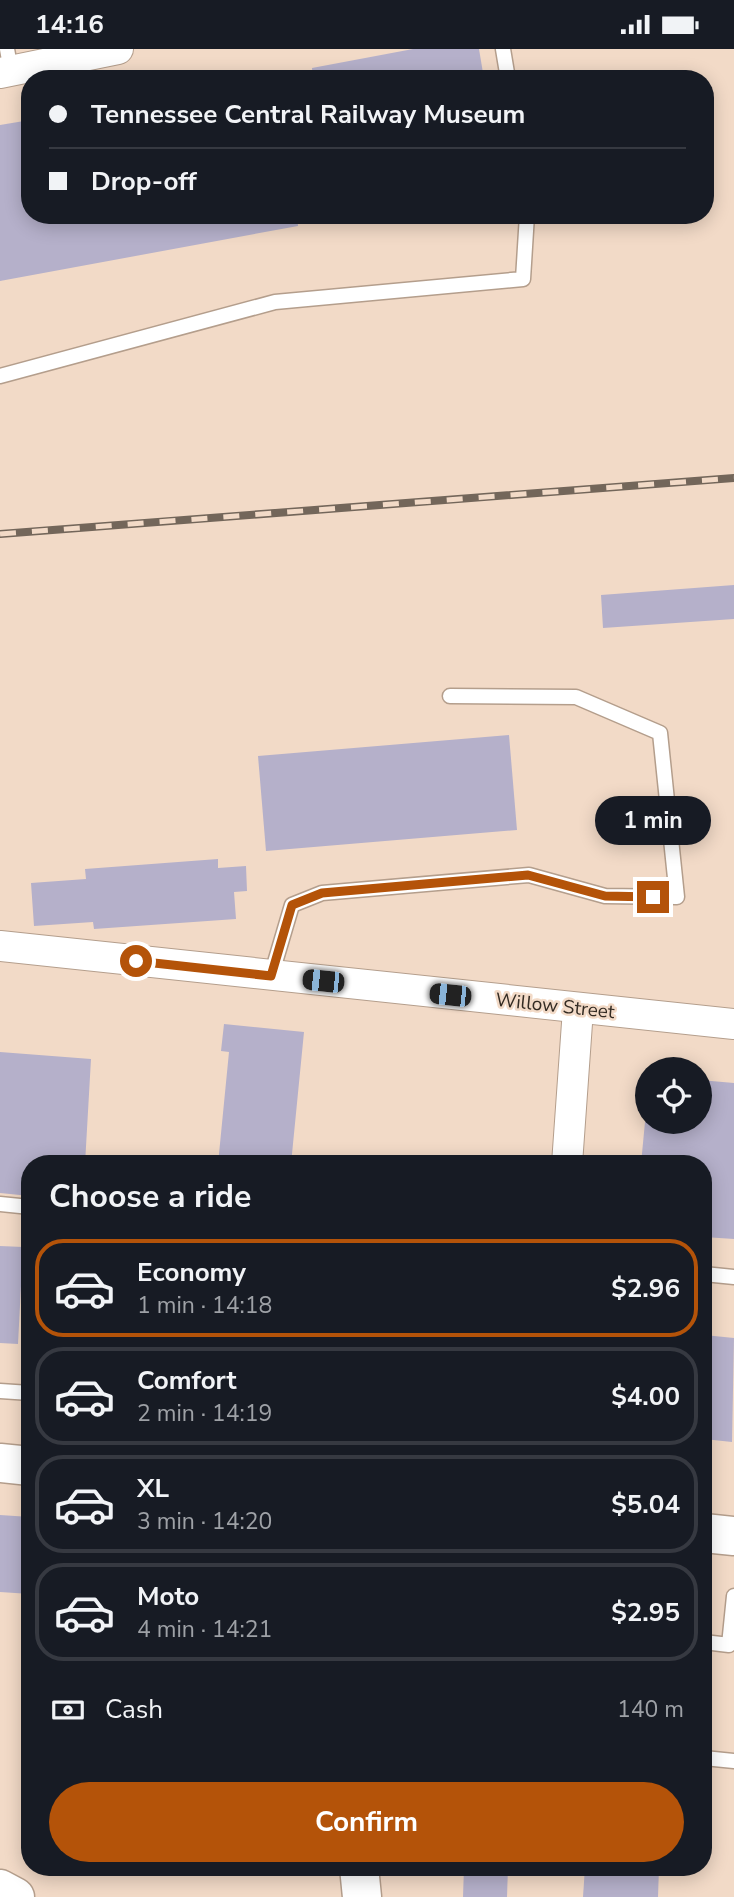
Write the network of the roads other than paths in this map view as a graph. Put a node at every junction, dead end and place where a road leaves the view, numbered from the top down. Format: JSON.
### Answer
{"nodes":[{"id":1,"x":118,"y":49,"type":"edge"},
{"id":2,"x":503,"y":49,"type":"edge"},
{"id":3,"x":6,"y":64,"type":"edge"},
{"id":4,"x":506,"y":70,"type":"edge"},
{"id":5,"x":526,"y":224,"type":"edge"},
{"id":6,"x":0,"y":376,"type":"edge"},
{"id":7,"x":450,"y":696,"type":"dead end"},
{"id":8,"x":0,"y":946,"type":"edge"},
{"id":9,"x":271,"y":976,"type":"junction"},
{"id":10,"x":578,"y":1009,"type":"junction"},
{"id":11,"x":734,"y":1024,"type":"edge"},
{"id":12,"x":568,"y":1155,"type":"edge"},
{"id":13,"x":0,"y":1204,"type":"edge"},
{"id":14,"x":21,"y":1206,"type":"edge"},
{"id":15,"x":712,"y":1275,"type":"edge"},
{"id":16,"x":734,"y":1277,"type":"edge"},
{"id":17,"x":0,"y":1391,"type":"edge"},
{"id":18,"x":21,"y":1392,"type":"edge"},
{"id":19,"x":0,"y":1463,"type":"edge"},
{"id":20,"x":21,"y":1465,"type":"edge"},
{"id":21,"x":712,"y":1534,"type":"edge"},
{"id":22,"x":734,"y":1537,"type":"edge"},
{"id":23,"x":734,"y":1596,"type":"edge"},
{"id":24,"x":712,"y":1643,"type":"edge"},
{"id":25,"x":712,"y":1759,"type":"edge"},
{"id":26,"x":734,"y":1761,"type":"edge"},
{"id":27,"x":360,"y":1876,"type":"edge"},
{"id":28,"x":0,"y":1889,"type":"edge"},
{"id":29,"x":15,"y":1897,"type":"edge"},
{"id":30,"x":362,"y":1897,"type":"edge"}],
"edges":[{"from":1,"to":3,"type":"street"},
{"from":2,"to":4,"type":"lane"},
{"from":5,"to":6,"type":"lane"},
{"from":7,"to":9,"type":"lane"},
{"from":8,"to":9,"type":"street","name":"Willow Street"},
{"from":9,"to":10,"type":"street","name":"Willow Street"},
{"from":10,"to":11,"type":"street","name":"Willow Street"},
{"from":10,"to":12,"type":"street"},
{"from":13,"to":14,"type":"lane"},
{"from":15,"to":16,"type":"lane"},
{"from":17,"to":18,"type":"lane"},
{"from":19,"to":20,"type":"main road"},
{"from":21,"to":22,"type":"main road"},
{"from":23,"to":24,"type":"lane"},
{"from":25,"to":26,"type":"lane"},
{"from":27,"to":30,"type":"main road"},
{"from":28,"to":29,"type":"main road"}]}
